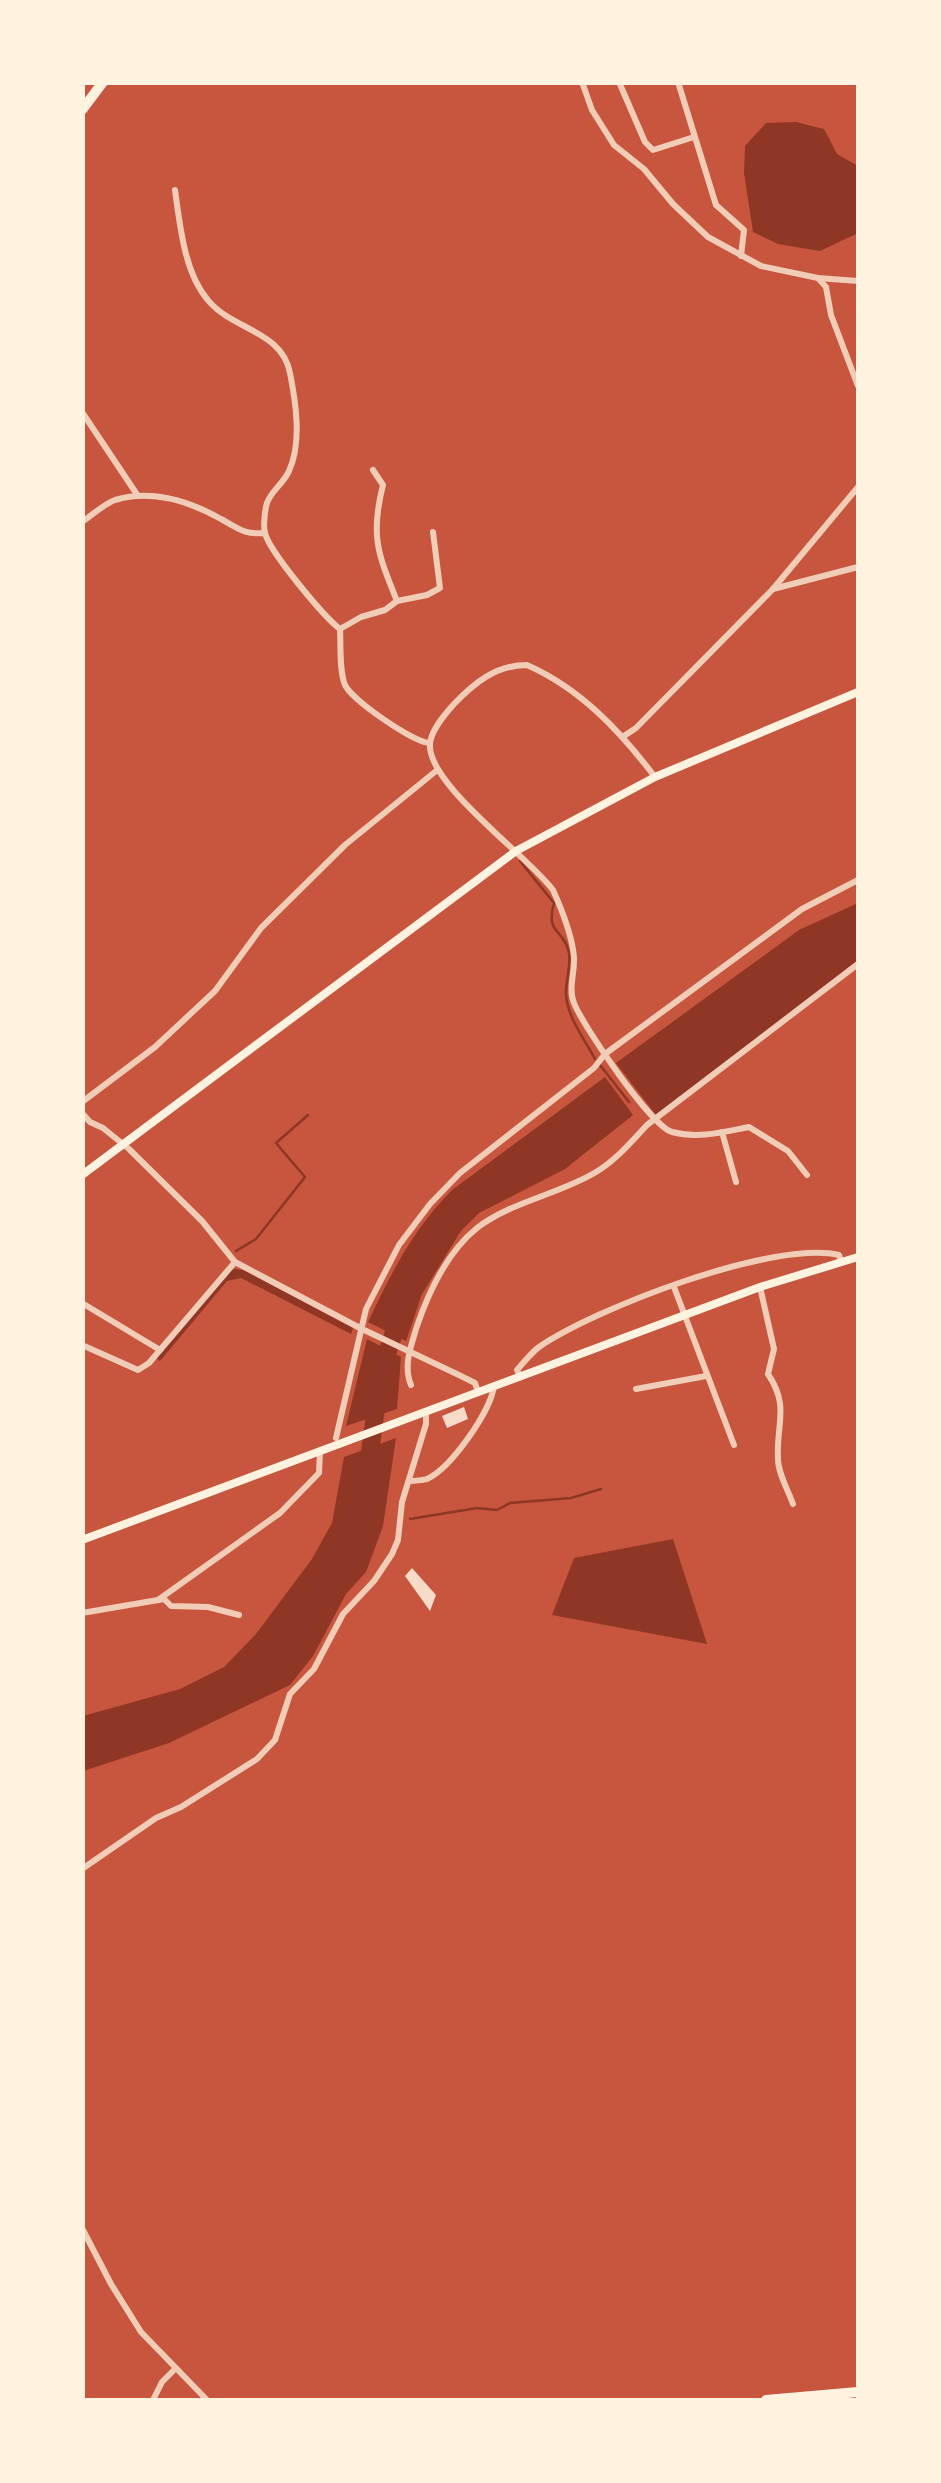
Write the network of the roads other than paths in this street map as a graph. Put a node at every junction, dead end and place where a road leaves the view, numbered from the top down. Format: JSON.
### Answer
{"nodes":[{"id":1,"x":103,"y":82,"type":"edge"},
{"id":2,"x":582,"y":82,"type":"edge"},
{"id":3,"x":619,"y":82,"type":"edge"},
{"id":4,"x":678,"y":82,"type":"edge"},
{"id":5,"x":82,"y":110,"type":"edge"},
{"id":6,"x":694,"y":138,"type":"junction"},
{"id":7,"x":175,"y":190,"type":"dead end"},
{"id":8,"x":741,"y":256,"type":"junction"},
{"id":9,"x":818,"y":278,"type":"junction"},
{"id":10,"x":858,"y":282,"type":"edge"},
{"id":11,"x":858,"y":386,"type":"edge"},
{"id":12,"x":82,"y":412,"type":"edge"},
{"id":13,"x":373,"y":470,"type":"dead end"},
{"id":14,"x":858,"y":488,"type":"edge"},
{"id":15,"x":138,"y":496,"type":"junction"},
{"id":16,"x":82,"y":522,"type":"edge"},
{"id":17,"x":433,"y":532,"type":"dead end"},
{"id":18,"x":264,"y":534,"type":"junction"},
{"id":19,"x":858,"y":568,"type":"edge"},
{"id":20,"x":773,"y":589,"type":"junction"},
{"id":21,"x":397,"y":601,"type":"junction"},
{"id":22,"x":340,"y":629,"type":"junction"},
{"id":23,"x":858,"y":692,"type":"edge"},
{"id":24,"x":624,"y":736,"type":"junction"},
{"id":25,"x":430,"y":743,"type":"junction"},
{"id":26,"x":436,"y":771,"type":"junction"},
{"id":27,"x":655,"y":777,"type":"junction"},
{"id":28,"x":516,"y":851,"type":"junction"},
{"id":29,"x":858,"y":880,"type":"edge"},
{"id":30,"x":858,"y":964,"type":"edge"},
{"id":31,"x":605,"y":1059,"type":"junction"},
{"id":32,"x":82,"y":1102,"type":"edge"},
{"id":33,"x":82,"y":1112,"type":"edge"},
{"id":34,"x":654,"y":1118,"type":"junction"},
{"id":35,"x":722,"y":1132,"type":"junction"},
{"id":36,"x":122,"y":1146,"type":"junction"},
{"id":37,"x":807,"y":1175,"type":"dead end"},
{"id":38,"x":82,"y":1176,"type":"edge"},
{"id":39,"x":736,"y":1182,"type":"dead end"},
{"id":40,"x":858,"y":1256,"type":"edge"},
{"id":41,"x":841,"y":1261,"type":"junction"},
{"id":42,"x":235,"y":1262,"type":"junction"},
{"id":43,"x":760,"y":1286,"type":"junction"},
{"id":44,"x":674,"y":1287,"type":"junction"},
{"id":45,"x":82,"y":1303,"type":"edge"},
{"id":46,"x":685,"y":1315,"type":"junction"},
{"id":47,"x":362,"y":1329,"type":"junction"},
{"id":48,"x":82,"y":1346,"type":"edge"},
{"id":49,"x":160,"y":1350,"type":"junction"},
{"id":50,"x":408,"y":1351,"type":"junction"},
{"id":51,"x":520,"y":1376,"type":"junction"},
{"id":52,"x":706,"y":1376,"type":"junction"},
{"id":53,"x":412,"y":1386,"type":"dead end"},
{"id":54,"x":494,"y":1386,"type":"junction"},
{"id":55,"x":636,"y":1389,"type":"dead end"},
{"id":56,"x":478,"y":1392,"type":"junction"},
{"id":57,"x":426,"y":1412,"type":"junction"},
{"id":58,"x":338,"y":1440,"type":"junction"},
{"id":59,"x":734,"y":1445,"type":"dead end"},
{"id":60,"x":320,"y":1451,"type":"junction"},
{"id":61,"x":409,"y":1481,"type":"junction"},
{"id":62,"x":792,"y":1504,"type":"dead end"},
{"id":63,"x":82,"y":1540,"type":"edge"},
{"id":64,"x":158,"y":1600,"type":"junction"},
{"id":65,"x":82,"y":1613,"type":"edge"},
{"id":66,"x":239,"y":1614,"type":"dead end"},
{"id":67,"x":82,"y":1869,"type":"edge"},
{"id":68,"x":82,"y":2228,"type":"edge"},
{"id":69,"x":176,"y":2368,"type":"junction"},
{"id":70,"x":858,"y":2392,"type":"edge"},
{"id":71,"x":153,"y":2400,"type":"edge"},
{"id":72,"x":208,"y":2400,"type":"edge"},
{"id":73,"x":766,"y":2400,"type":"edge"}],
"edges":[{"from":1,"to":5,"type":"highway"},
{"from":2,"to":8,"type":"street"},
{"from":3,"to":6,"type":"street"},
{"from":4,"to":6,"type":"street"},
{"from":6,"to":8,"type":"street"},
{"from":7,"to":18,"type":"street"},
{"from":8,"to":9,"type":"street"},
{"from":9,"to":10,"type":"street"},
{"from":9,"to":11,"type":"street"},
{"from":12,"to":15,"type":"street"},
{"from":13,"to":21,"type":"street"},
{"from":14,"to":20,"type":"street"},
{"from":15,"to":16,"type":"street"},
{"from":15,"to":18,"type":"street"},
{"from":17,"to":21,"type":"street"},
{"from":18,"to":22,"type":"street"},
{"from":19,"to":20,"type":"street"},
{"from":20,"to":24,"type":"street"},
{"from":21,"to":22,"type":"street"},
{"from":22,"to":25,"type":"street"},
{"from":23,"to":27,"type":"main road"},
{"from":24,"to":25,"type":"street"},
{"from":24,"to":27,"type":"street"},
{"from":25,"to":26,"type":"street"},
{"from":26,"to":28,"type":"street"},
{"from":26,"to":32,"type":"street"},
{"from":27,"to":28,"type":"main road"},
{"from":28,"to":31,"type":"street"},
{"from":28,"to":36,"type":"main road"},
{"from":29,"to":31,"type":"street"},
{"from":30,"to":34,"type":"street"},
{"from":31,"to":34,"type":"street"},
{"from":31,"to":47,"type":"street"},
{"from":33,"to":36,"type":"street"},
{"from":34,"to":35,"type":"street"},
{"from":34,"to":50,"type":"street"},
{"from":35,"to":37,"type":"street"},
{"from":35,"to":39,"type":"street"},
{"from":36,"to":38,"type":"main road"},
{"from":36,"to":42,"type":"street"},
{"from":40,"to":41,"type":"main road"},
{"from":41,"to":43,"type":"main road"},
{"from":41,"to":44,"type":"street"},
{"from":42,"to":47,"type":"street"},
{"from":42,"to":49,"type":"street"},
{"from":43,"to":46,"type":"main road"},
{"from":43,"to":62,"type":"street"},
{"from":44,"to":46,"type":"street"},
{"from":44,"to":51,"type":"street"},
{"from":45,"to":49,"type":"street"},
{"from":46,"to":51,"type":"main road"},
{"from":46,"to":52,"type":"street"},
{"from":47,"to":50,"type":"street"},
{"from":47,"to":58,"type":"street"},
{"from":48,"to":49,"type":"street"},
{"from":50,"to":53,"type":"street"},
{"from":50,"to":56,"type":"street"},
{"from":51,"to":54,"type":"main road"},
{"from":52,"to":55,"type":"street"},
{"from":52,"to":59,"type":"street"},
{"from":54,"to":56,"type":"main road"},
{"from":54,"to":61,"type":"street"},
{"from":56,"to":57,"type":"main road"},
{"from":57,"to":58,"type":"main road"},
{"from":57,"to":61,"type":"street"},
{"from":58,"to":60,"type":"main road"},
{"from":60,"to":63,"type":"main road"},
{"from":60,"to":64,"type":"street"},
{"from":61,"to":67,"type":"street"},
{"from":64,"to":65,"type":"street"},
{"from":64,"to":66,"type":"street"},
{"from":68,"to":69,"type":"street"},
{"from":69,"to":71,"type":"street"},
{"from":69,"to":72,"type":"street"},
{"from":70,"to":73,"type":"highway"}]}
